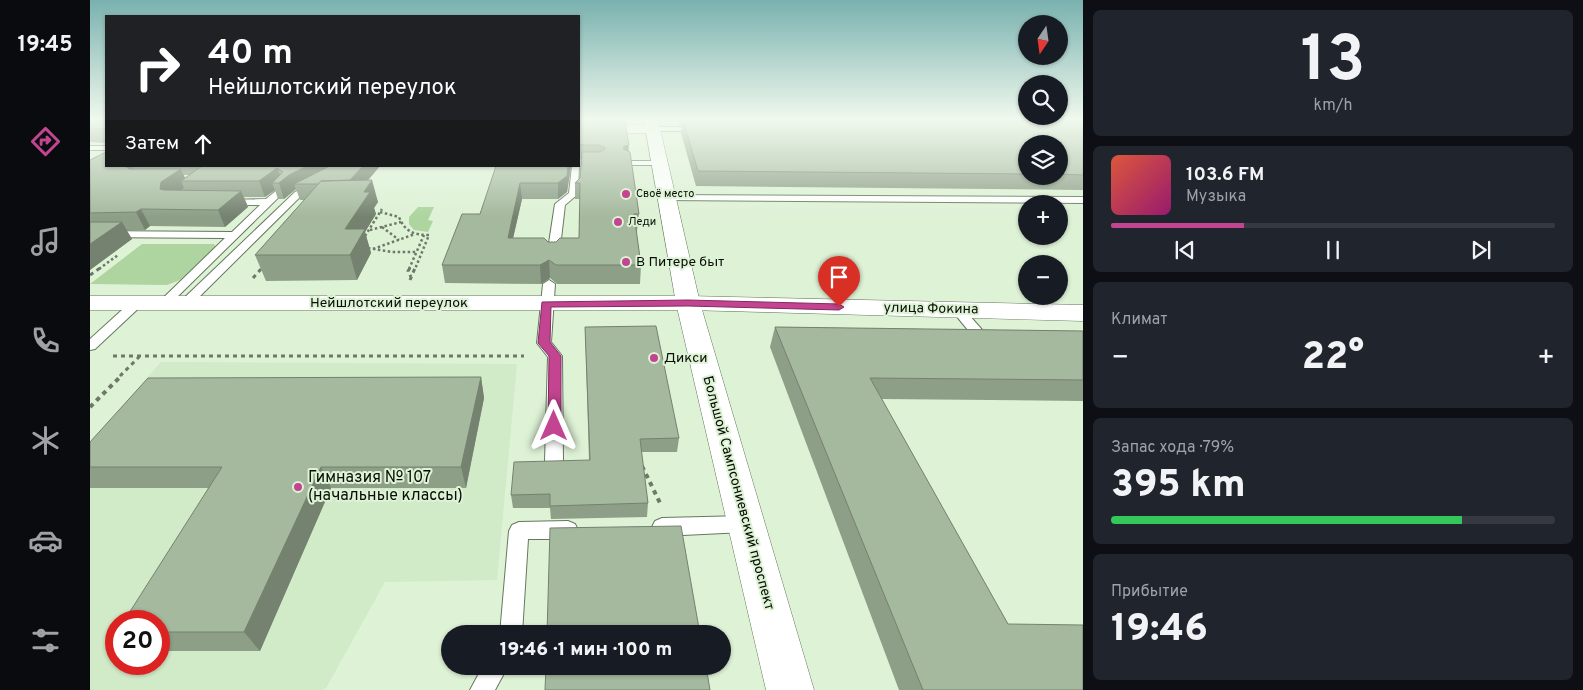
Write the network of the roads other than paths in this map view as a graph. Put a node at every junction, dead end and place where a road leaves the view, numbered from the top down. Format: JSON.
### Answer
{"nodes":[{"id":1,"x":657,"y":152,"type":"edge"},
{"id":2,"x":628,"y":163,"type":"edge"},
{"id":3,"x":659,"y":163,"type":"junction"},
{"id":4,"x":345,"y":167,"type":"edge"},
{"id":5,"x":579,"y":167,"type":"edge"},
{"id":6,"x":283,"y":188,"type":"edge"},
{"id":7,"x":666,"y":198,"type":"junction"},
{"id":8,"x":1083,"y":200,"type":"edge"},
{"id":9,"x":221,"y":202,"type":"edge"},
{"id":10,"x":269,"y":202,"type":"junction"},
{"id":11,"x":90,"y":234,"type":"edge"},
{"id":12,"x":235,"y":235,"type":"junction"},
{"id":13,"x":553,"y":256,"type":"edge"},
{"id":14,"x":548,"y":294,"type":"junction"},
{"id":15,"x":90,"y":303,"type":"edge"},
{"id":16,"x":137,"y":303,"type":"junction"},
{"id":17,"x":175,"y":303,"type":"junction"},
{"id":18,"x":688,"y":303,"type":"junction"},
{"id":19,"x":958,"y":310,"type":"junction"},
{"id":20,"x":1083,"y":313,"type":"edge"},
{"id":21,"x":986,"y":343,"type":"edge"},
{"id":22,"x":90,"y":346,"type":"edge"},
{"id":23,"x":554,"y":461,"type":"edge"},
{"id":24,"x":746,"y":524,"type":"junction"},
{"id":25,"x":642,"y":527,"type":"edge"},
{"id":26,"x":585,"y":529,"type":"edge"},
{"id":27,"x":512,"y":625,"type":"edge"},
{"id":28,"x":491,"y":675,"type":"edge"},
{"id":29,"x":482,"y":690,"type":"edge"},
{"id":30,"x":790,"y":690,"type":"edge"}],
"edges":[{"from":1,"to":3,"type":"street","name":"Большой Сампсониевский проспект"},
{"from":2,"to":3,"type":"lane"},
{"from":3,"to":7,"type":"street","name":"Большой Сампсониевский проспект"},
{"from":4,"to":17,"type":"lane"},
{"from":5,"to":13,"type":"lane"},
{"from":6,"to":10,"type":"lane"},
{"from":7,"to":8,"type":"lane"},
{"from":7,"to":18,"type":"street","name":"Большой Сампсониевский проспект"},
{"from":9,"to":10,"type":"lane"},
{"from":10,"to":12,"type":"lane"},
{"from":11,"to":12,"type":"lane"},
{"from":12,"to":17,"type":"lane"},
{"from":14,"to":17,"type":"street","name":"Нейшлотский переулок"},
{"from":14,"to":18,"type":"street","name":"Нейшлотский переулок"},
{"from":14,"to":23,"type":"lane"},
{"from":15,"to":16,"type":"street","name":"Нейшлотский переулок"},
{"from":16,"to":17,"type":"street","name":"Нейшлотский переулок"},
{"from":16,"to":22,"type":"lane"},
{"from":18,"to":19,"type":"street","name":"улица Фокина"},
{"from":18,"to":24,"type":"street","name":"Большой Сампсониевский проспект"},
{"from":19,"to":20,"type":"street","name":"улица Фокина"},
{"from":19,"to":21,"type":"lane"},
{"from":24,"to":25,"type":"lane"},
{"from":24,"to":30,"type":"street","name":"Большой Сампсониевский проспект"},
{"from":26,"to":27,"type":"lane"},
{"from":28,"to":29,"type":"lane"}]}
